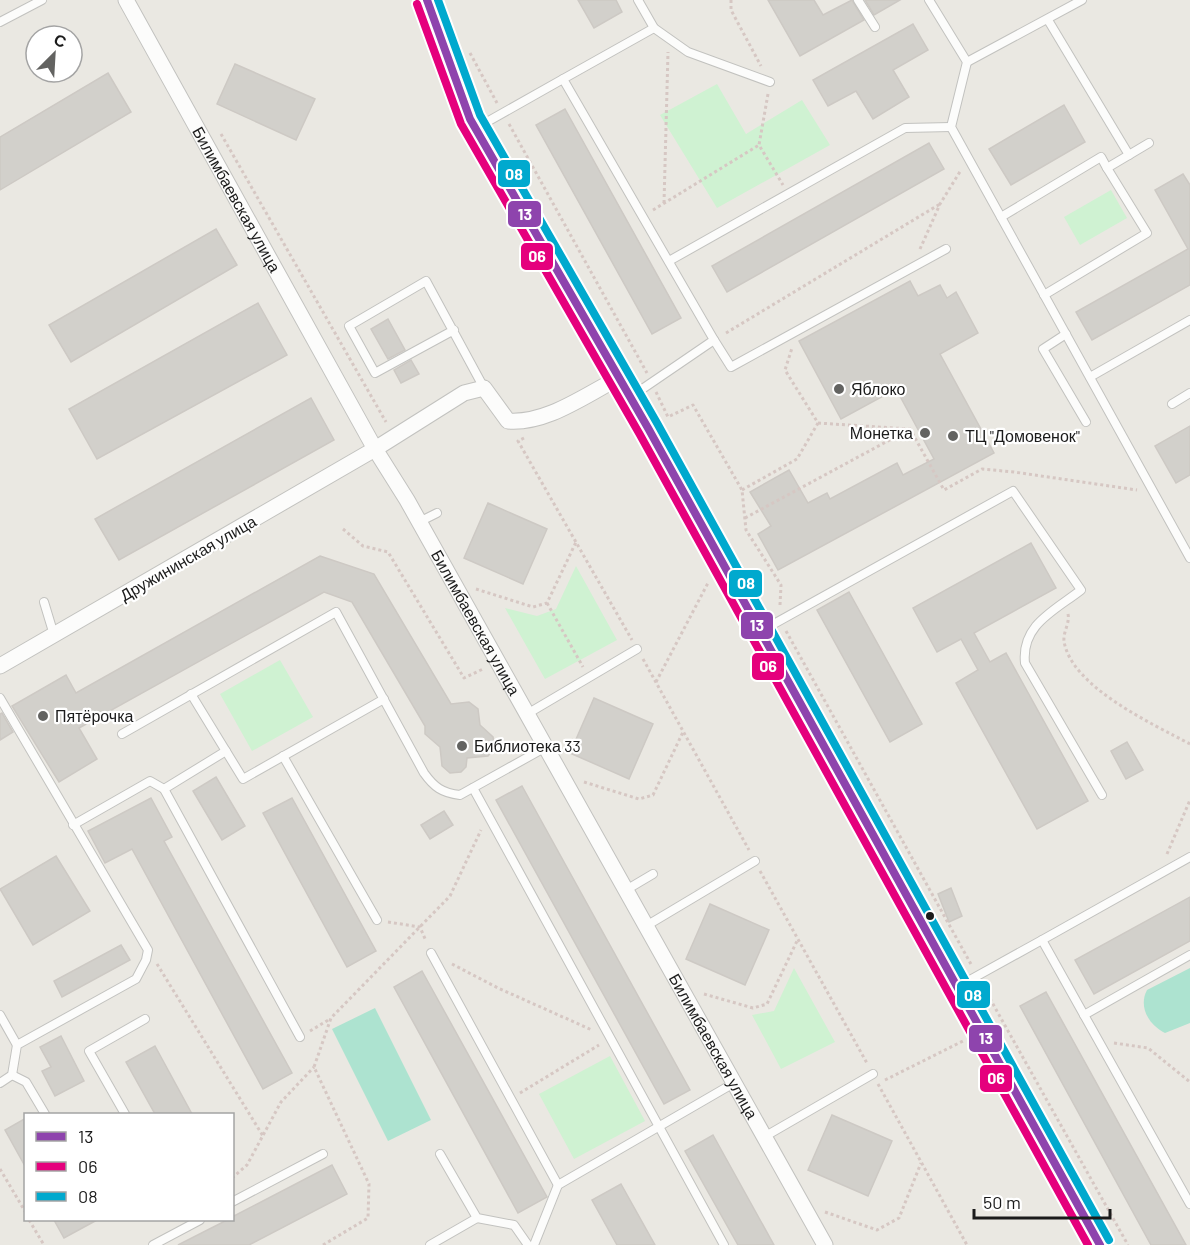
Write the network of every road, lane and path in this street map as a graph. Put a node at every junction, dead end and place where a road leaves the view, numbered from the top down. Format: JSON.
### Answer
{"nodes":[{"id":1,"x":42,"y":0,"type":"edge"},
{"id":2,"x":126,"y":0,"type":"edge"},
{"id":3,"x":427,"y":0,"type":"edge"},
{"id":4,"x":638,"y":0,"type":"edge"},
{"id":5,"x":731,"y":0,"type":"edge"},
{"id":6,"x":858,"y":0,"type":"edge"},
{"id":7,"x":929,"y":0,"type":"edge"},
{"id":8,"x":1082,"y":0,"type":"edge"},
{"id":9,"x":1048,"y":20,"type":"junction"},
{"id":10,"x":0,"y":22,"type":"edge"},
{"id":11,"x":875,"y":27,"type":"dead end"},
{"id":12,"x":654,"y":28,"type":"junction"},
{"id":13,"x":669,"y":38,"type":"junction"},
{"id":14,"x":465,"y":46,"type":"dead end"},
{"id":15,"x":967,"y":62,"type":"junction"},
{"id":16,"x":563,"y":79,"type":"junction"},
{"id":17,"x":770,"y":82,"type":"junction"},
{"id":18,"x":502,"y":113,"type":"junction"},
{"id":19,"x":216,"y":124,"type":"dead end"},
{"id":20,"x":951,"y":127,"type":"junction"},
{"id":21,"x":476,"y":128,"type":"junction"},
{"id":22,"x":1149,"y":143,"type":"dead end"},
{"id":23,"x":759,"y":145,"type":"junction"},
{"id":24,"x":1129,"y":155,"type":"junction"},
{"id":25,"x":968,"y":158,"type":"junction"},
{"id":26,"x":1107,"y":168,"type":"junction"},
{"id":27,"x":788,"y":194,"type":"junction"},
{"id":28,"x":664,"y":203,"type":"junction"},
{"id":29,"x":940,"y":204,"type":"junction"},
{"id":30,"x":642,"y":216,"type":"junction"},
{"id":31,"x":1001,"y":217,"type":"junction"},
{"id":32,"x":946,"y":249,"type":"dead end"},
{"id":33,"x":669,"y":261,"type":"junction"},
{"id":34,"x":913,"y":267,"type":"junction"},
{"id":35,"x":1044,"y":295,"type":"junction"},
{"id":36,"x":1190,"y":320,"type":"edge"},
{"id":37,"x":454,"y":330,"type":"junction"},
{"id":38,"x":798,"y":330,"type":"junction"},
{"id":39,"x":1066,"y":334,"type":"junction"},
{"id":40,"x":714,"y":340,"type":"junction"},
{"id":41,"x":1090,"y":377,"type":"junction"},
{"id":42,"x":651,"y":382,"type":"junction"},
{"id":43,"x":625,"y":387,"type":"junction"},
{"id":44,"x":484,"y":388,"type":"junction"},
{"id":45,"x":1190,"y":393,"type":"edge"},
{"id":46,"x":1172,"y":404,"type":"dead end"},
{"id":47,"x":1086,"y":422,"type":"dead end"},
{"id":48,"x":818,"y":423,"type":"junction"},
{"id":49,"x":910,"y":429,"type":"junction"},
{"id":50,"x":528,"y":436,"type":"dead end"},
{"id":51,"x":391,"y":439,"type":"junction"},
{"id":52,"x":375,"y":449,"type":"junction"},
{"id":53,"x":742,"y":490,"type":"junction"},
{"id":54,"x":1154,"y":492,"type":"junction"},
{"id":55,"x":437,"y":513,"type":"dead end"},
{"id":56,"x":745,"y":518,"type":"junction"},
{"id":57,"x":419,"y":522,"type":"junction"},
{"id":58,"x":343,"y":529,"type":"dead end"},
{"id":59,"x":577,"y":540,"type":"junction"},
{"id":60,"x":1187,"y":544,"type":"edge"},
{"id":61,"x":1190,"y":558,"type":"edge"},
{"id":62,"x":704,"y":571,"type":"dead end"},
{"id":63,"x":476,"y":589,"type":"dead end"},
{"id":64,"x":44,"y":602,"type":"dead end"},
{"id":65,"x":547,"y":603,"type":"junction"},
{"id":66,"x":1064,"y":604,"type":"junction"},
{"id":67,"x":771,"y":626,"type":"junction"},
{"id":68,"x":54,"y":636,"type":"junction"},
{"id":69,"x":637,"y":649,"type":"junction"},
{"id":70,"x":0,"y":666,"type":"edge"},
{"id":71,"x":484,"y":669,"type":"dead end"},
{"id":72,"x":589,"y":677,"type":"junction"},
{"id":73,"x":656,"y":682,"type":"junction"},
{"id":74,"x":191,"y":694,"type":"junction"},
{"id":75,"x":0,"y":698,"type":"edge"},
{"id":76,"x":384,"y":699,"type":"junction"},
{"id":77,"x":527,"y":714,"type":"junction"},
{"id":78,"x":683,"y":732,"type":"junction"},
{"id":79,"x":122,"y":734,"type":"dead end"},
{"id":80,"x":1190,"y":744,"type":"edge"},
{"id":81,"x":546,"y":747,"type":"junction"},
{"id":82,"x":225,"y":751,"type":"junction"},
{"id":83,"x":284,"y":756,"type":"junction"},
{"id":84,"x":582,"y":781,"type":"dead end"},
{"id":85,"x":473,"y":788,"type":"junction"},
{"id":86,"x":164,"y":789,"type":"junction"},
{"id":87,"x":1102,"y":795,"type":"dead end"},
{"id":88,"x":1190,"y":800,"type":"edge"},
{"id":89,"x":488,"y":814,"type":"junction"},
{"id":90,"x":73,"y":825,"type":"junction"},
{"id":91,"x":1190,"y":857,"type":"edge"},
{"id":92,"x":755,"y":861,"type":"junction"},
{"id":93,"x":653,"y":874,"type":"dead end"},
{"id":94,"x":1159,"y":875,"type":"junction"},
{"id":95,"x":626,"y":890,"type":"junction"},
{"id":96,"x":377,"y":920,"type":"joint"},
{"id":97,"x":646,"y":926,"type":"junction"},
{"id":98,"x":420,"y":927,"type":"junction"},
{"id":99,"x":1042,"y":940,"type":"junction"},
{"id":100,"x":797,"y":941,"type":"junction"},
{"id":101,"x":148,"y":950,"type":"junction"},
{"id":102,"x":431,"y":953,"type":"junction"},
{"id":103,"x":1190,"y":955,"type":"edge"},
{"id":104,"x":978,"y":976,"type":"junction"},
{"id":105,"x":957,"y":988,"type":"junction"},
{"id":106,"x":701,"y":993,"type":"dead end"},
{"id":107,"x":0,"y":1015,"type":"edge"},
{"id":108,"x":1084,"y":1015,"type":"junction"},
{"id":109,"x":331,"y":1018,"type":"junction"},
{"id":110,"x":145,"y":1019,"type":"dead end"},
{"id":111,"x":300,"y":1037,"type":"joint"},
{"id":112,"x":610,"y":1038,"type":"junction"},
{"id":113,"x":967,"y":1039,"type":"dead end"},
{"id":114,"x":1098,"y":1040,"type":"junction"},
{"id":115,"x":17,"y":1045,"type":"junction"},
{"id":116,"x":314,"y":1067,"type":"junction"},
{"id":117,"x":873,"y":1074,"type":"joint"},
{"id":118,"x":12,"y":1076,"type":"junction"},
{"id":119,"x":1190,"y":1082,"type":"edge"},
{"id":120,"x":0,"y":1083,"type":"edge"},
{"id":121,"x":734,"y":1083,"type":"junction"},
{"id":122,"x":511,"y":1099,"type":"junction"},
{"id":123,"x":44,"y":1113,"type":"edge"},
{"id":124,"x":124,"y":1113,"type":"edge"},
{"id":125,"x":658,"y":1126,"type":"junction"},
{"id":126,"x":263,"y":1136,"type":"junction"},
{"id":127,"x":764,"y":1137,"type":"junction"},
{"id":128,"x":323,"y":1154,"type":"dead end"},
{"id":129,"x":440,"y":1154,"type":"dead end"},
{"id":130,"x":921,"y":1163,"type":"junction"},
{"id":131,"x":0,"y":1169,"type":"edge"},
{"id":132,"x":234,"y":1176,"type":"edge"},
{"id":133,"x":558,"y":1185,"type":"junction"},
{"id":134,"x":234,"y":1201,"type":"edge"},
{"id":135,"x":1190,"y":1204,"type":"edge"},
{"id":136,"x":24,"y":1210,"type":"edge"},
{"id":137,"x":824,"y":1212,"type":"dead end"},
{"id":138,"x":477,"y":1218,"type":"junction"},
{"id":139,"x":30,"y":1221,"type":"edge"},
{"id":140,"x":198,"y":1221,"type":"edge"},
{"id":141,"x":44,"y":1245,"type":"edge"},
{"id":142,"x":153,"y":1245,"type":"edge"},
{"id":143,"x":322,"y":1245,"type":"edge"},
{"id":144,"x":430,"y":1245,"type":"edge"},
{"id":145,"x":528,"y":1245,"type":"edge"},
{"id":146,"x":534,"y":1245,"type":"edge"},
{"id":147,"x":724,"y":1245,"type":"edge"},
{"id":148,"x":825,"y":1245,"type":"edge"},
{"id":149,"x":967,"y":1245,"type":"edge"},
{"id":150,"x":1100,"y":1245,"type":"edge"},
{"id":151,"x":1128,"y":1245,"type":"edge"}],
"edges":[{"from":1,"to":10,"type":"lane"},
{"from":2,"to":52,"type":"street","name":"Билимбаевская улица"},
{"from":3,"to":21,"type":"main road"},
{"from":4,"to":12,"type":"lane"},
{"from":5,"to":17,"type":"path"},
{"from":6,"to":11,"type":"lane"},
{"from":7,"to":15,"type":"lane"},
{"from":8,"to":9,"type":"lane"},
{"from":9,"to":15,"type":"lane"},
{"from":9,"to":24,"type":"lane"},
{"from":12,"to":13,"type":"lane"},
{"from":12,"to":16,"type":"lane"},
{"from":13,"to":17,"type":"lane"},
{"from":13,"to":28,"type":"path"},
{"from":14,"to":18,"type":"path"},
{"from":15,"to":20,"type":"lane"},
{"from":16,"to":18,"type":"lane"},
{"from":16,"to":30,"type":"lane"},
{"from":17,"to":23,"type":"path"},
{"from":18,"to":21,"type":"lane"},
{"from":18,"to":42,"type":"path"},
{"from":19,"to":51,"type":"path"},
{"from":20,"to":25,"type":"lane"},
{"from":20,"to":27,"type":"lane"},
{"from":21,"to":43,"type":"main road"},
{"from":22,"to":24,"type":"lane"},
{"from":23,"to":27,"type":"path"},
{"from":23,"to":28,"type":"path"},
{"from":24,"to":26,"type":"lane"},
{"from":25,"to":29,"type":"path"},
{"from":25,"to":31,"type":"lane"},
{"from":26,"to":31,"type":"lane"},
{"from":26,"to":35,"type":"lane"},
{"from":27,"to":33,"type":"lane"},
{"from":28,"to":30,"type":"path"},
{"from":29,"to":34,"type":"path"},
{"from":29,"to":40,"type":"path"},
{"from":30,"to":33,"type":"lane"},
{"from":31,"to":35,"type":"lane"},
{"from":32,"to":34,"type":"lane"},
{"from":33,"to":40,"type":"lane"},
{"from":34,"to":38,"type":"lane"},
{"from":35,"to":39,"type":"lane"},
{"from":36,"to":41,"type":"lane"},
{"from":37,"to":37,"type":"lane"},
{"from":37,"to":44,"type":"lane"},
{"from":38,"to":40,"type":"lane"},
{"from":38,"to":48,"type":"path"},
{"from":39,"to":41,"type":"lane"},
{"from":39,"to":47,"type":"lane"},
{"from":40,"to":42,"type":"lane"},
{"from":41,"to":54,"type":"lane"},
{"from":42,"to":43,"type":"lane"},
{"from":42,"to":53,"type":"path"},
{"from":43,"to":44,"type":"street"},
{"from":43,"to":67,"type":"main road"},
{"from":44,"to":51,"type":"street","name":"Дружининская улица"},
{"from":45,"to":46,"type":"lane"},
{"from":48,"to":49,"type":"path"},
{"from":48,"to":53,"type":"path"},
{"from":49,"to":54,"type":"path"},
{"from":49,"to":56,"type":"path"},
{"from":50,"to":59,"type":"path"},
{"from":51,"to":52,"type":"street","name":"Дружининская улица"},
{"from":52,"to":57,"type":"street","name":"Билимбаевская улица"},
{"from":52,"to":68,"type":"street","name":"Дружининская улица"},
{"from":53,"to":56,"type":"path"},
{"from":54,"to":60,"type":"lane"},
{"from":55,"to":57,"type":"lane"},
{"from":56,"to":67,"type":"path"},
{"from":57,"to":77,"type":"street","name":"Билимбаевская улица"},
{"from":58,"to":71,"type":"path"},
{"from":59,"to":65,"type":"path"},
{"from":59,"to":69,"type":"path"},
{"from":60,"to":61,"type":"lane"},
{"from":62,"to":73,"type":"path"},
{"from":63,"to":65,"type":"path"},
{"from":64,"to":68,"type":"lane"},
{"from":65,"to":72,"type":"path"},
{"from":66,"to":67,"type":"lane"},
{"from":66,"to":80,"type":"path"},
{"from":66,"to":87,"type":"lane"},
{"from":67,"to":104,"type":"path"},
{"from":67,"to":105,"type":"main road"},
{"from":68,"to":70,"type":"street","name":"Дружининская улица"},
{"from":69,"to":72,"type":"lane"},
{"from":69,"to":73,"type":"path"},
{"from":72,"to":77,"type":"lane"},
{"from":73,"to":78,"type":"path"},
{"from":74,"to":76,"type":"lane"},
{"from":74,"to":79,"type":"lane"},
{"from":74,"to":82,"type":"lane"},
{"from":75,"to":90,"type":"lane"},
{"from":76,"to":83,"type":"lane"},
{"from":76,"to":85,"type":"lane"},
{"from":77,"to":81,"type":"street","name":"Билимбаевская улица"},
{"from":78,"to":84,"type":"path"},
{"from":78,"to":92,"type":"path"},
{"from":81,"to":85,"type":"lane"},
{"from":81,"to":95,"type":"street","name":"Билимбаевская улица"},
{"from":82,"to":83,"type":"lane"},
{"from":82,"to":86,"type":"lane"},
{"from":83,"to":96,"type":"lane"},
{"from":85,"to":89,"type":"lane"},
{"from":86,"to":90,"type":"lane"},
{"from":86,"to":111,"type":"lane"},
{"from":88,"to":94,"type":"path"},
{"from":89,"to":98,"type":"path"},
{"from":89,"to":112,"type":"lane"},
{"from":90,"to":101,"type":"lane"},
{"from":91,"to":94,"type":"lane"},
{"from":92,"to":97,"type":"lane"},
{"from":92,"to":100,"type":"path"},
{"from":93,"to":95,"type":"lane"},
{"from":94,"to":99,"type":"lane"},
{"from":95,"to":97,"type":"street","name":"Билимбаевская улица"},
{"from":96,"to":98,"type":"path"},
{"from":97,"to":121,"type":"street","name":"Билимбаевская улица"},
{"from":98,"to":102,"type":"path"},
{"from":98,"to":109,"type":"path"},
{"from":99,"to":104,"type":"lane"},
{"from":99,"to":108,"type":"lane"},
{"from":100,"to":106,"type":"path"},
{"from":100,"to":117,"type":"path"},
{"from":101,"to":115,"type":"lane"},
{"from":101,"to":126,"type":"path"},
{"from":102,"to":112,"type":"path"},
{"from":102,"to":122,"type":"lane"},
{"from":103,"to":108,"type":"lane"},
{"from":104,"to":105,"type":"lane"},
{"from":104,"to":151,"type":"path"},
{"from":105,"to":150,"type":"main road"},
{"from":107,"to":115,"type":"lane"},
{"from":108,"to":114,"type":"lane"},
{"from":109,"to":111,"type":"path"},
{"from":109,"to":116,"type":"path"},
{"from":110,"to":124,"type":"lane"},
{"from":112,"to":122,"type":"path"},
{"from":112,"to":125,"type":"lane"},
{"from":113,"to":130,"type":"path"},
{"from":114,"to":119,"type":"path"},
{"from":114,"to":135,"type":"lane"},
{"from":115,"to":118,"type":"lane"},
{"from":116,"to":126,"type":"path"},
{"from":116,"to":143,"type":"path"},
{"from":117,"to":127,"type":"lane"},
{"from":118,"to":120,"type":"lane"},
{"from":118,"to":123,"type":"lane"},
{"from":121,"to":125,"type":"lane"},
{"from":121,"to":127,"type":"street","name":"Билимбаевская улица"},
{"from":122,"to":133,"type":"lane"},
{"from":125,"to":133,"type":"lane"},
{"from":125,"to":147,"type":"lane"},
{"from":126,"to":132,"type":"path"},
{"from":127,"to":148,"type":"street","name":"Билимбаевская улица"},
{"from":128,"to":134,"type":"lane"},
{"from":129,"to":138,"type":"lane"},
{"from":130,"to":137,"type":"path"},
{"from":130,"to":149,"type":"path"},
{"from":131,"to":136,"type":"path"},
{"from":133,"to":146,"type":"lane"},
{"from":138,"to":144,"type":"lane"},
{"from":138,"to":145,"type":"lane"},
{"from":139,"to":141,"type":"path"},
{"from":140,"to":142,"type":"lane"}]}
